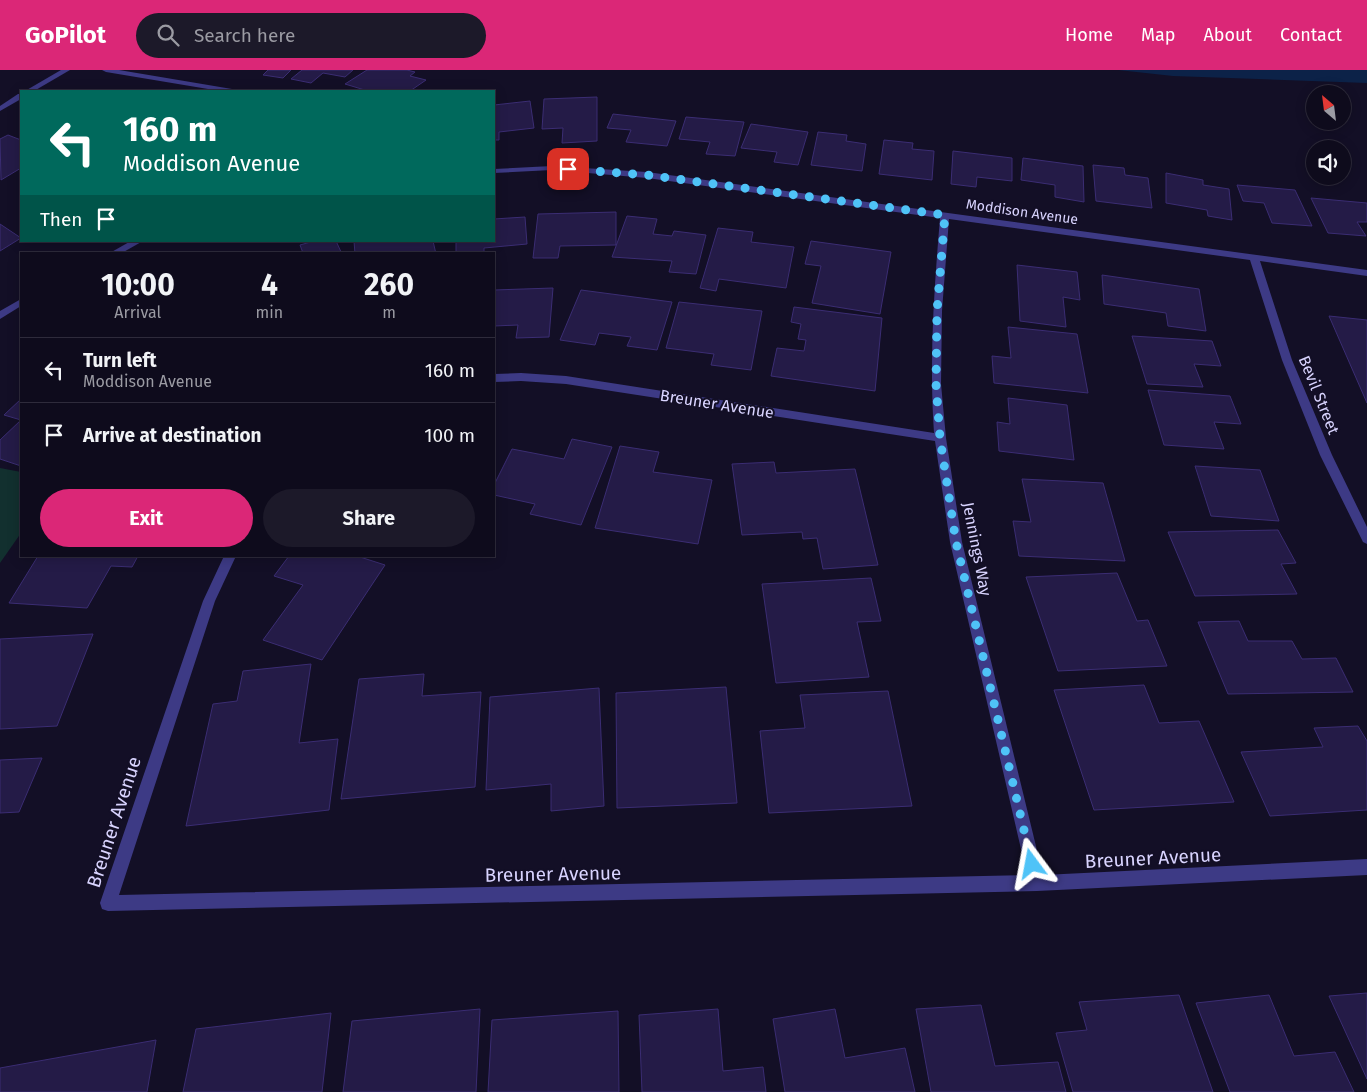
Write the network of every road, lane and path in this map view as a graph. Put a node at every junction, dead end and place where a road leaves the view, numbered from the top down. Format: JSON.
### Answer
{"nodes":[{"id":1,"x":66,"y":70,"type":"edge"},
{"id":2,"x":106,"y":70,"type":"edge"},
{"id":3,"x":32,"y":90,"type":"edge"},
{"id":4,"x":226,"y":90,"type":"edge"},
{"id":5,"x":20,"y":97,"type":"edge"},
{"id":6,"x":0,"y":109,"type":"edge"},
{"id":7,"x":495,"y":171,"type":"edge"},
{"id":8,"x":945,"y":215,"type":"junction"},
{"id":9,"x":136,"y":242,"type":"edge"},
{"id":10,"x":116,"y":252,"type":"edge"},
{"id":11,"x":1254,"y":257,"type":"junction"},
{"id":12,"x":1367,"y":272,"type":"edge"},
{"id":13,"x":20,"y":303,"type":"edge"},
{"id":14,"x":0,"y":316,"type":"edge"},
{"id":15,"x":495,"y":378,"type":"edge"},
{"id":16,"x":940,"y":438,"type":"junction"},
{"id":17,"x":1367,"y":539,"type":"edge"},
{"id":18,"x":230,"y":557,"type":"edge"},
{"id":19,"x":1367,"y":867,"type":"edge"},
{"id":20,"x":1037,"y":884,"type":"junction"}],
"edges":[{"from":1,"to":3,"type":"street"},
{"from":2,"to":4,"type":"street"},
{"from":5,"to":6,"type":"street"},
{"from":7,"to":8,"type":"street","name":"Moddison Avenue"},
{"from":8,"to":11,"type":"street","name":"Moddison Avenue"},
{"from":8,"to":16,"type":"street","name":"Jennings Way"},
{"from":9,"to":10,"type":"street"},
{"from":11,"to":12,"type":"street","name":"Moddison Avenue"},
{"from":11,"to":17,"type":"street","name":"Bevil Street"},
{"from":13,"to":14,"type":"street"},
{"from":15,"to":16,"type":"street","name":"Breuner Avenue"},
{"from":16,"to":20,"type":"street","name":"Jennings Way"},
{"from":18,"to":20,"type":"street","name":"Breuner Avenue"},
{"from":19,"to":20,"type":"street","name":"Breuner Avenue"}]}
